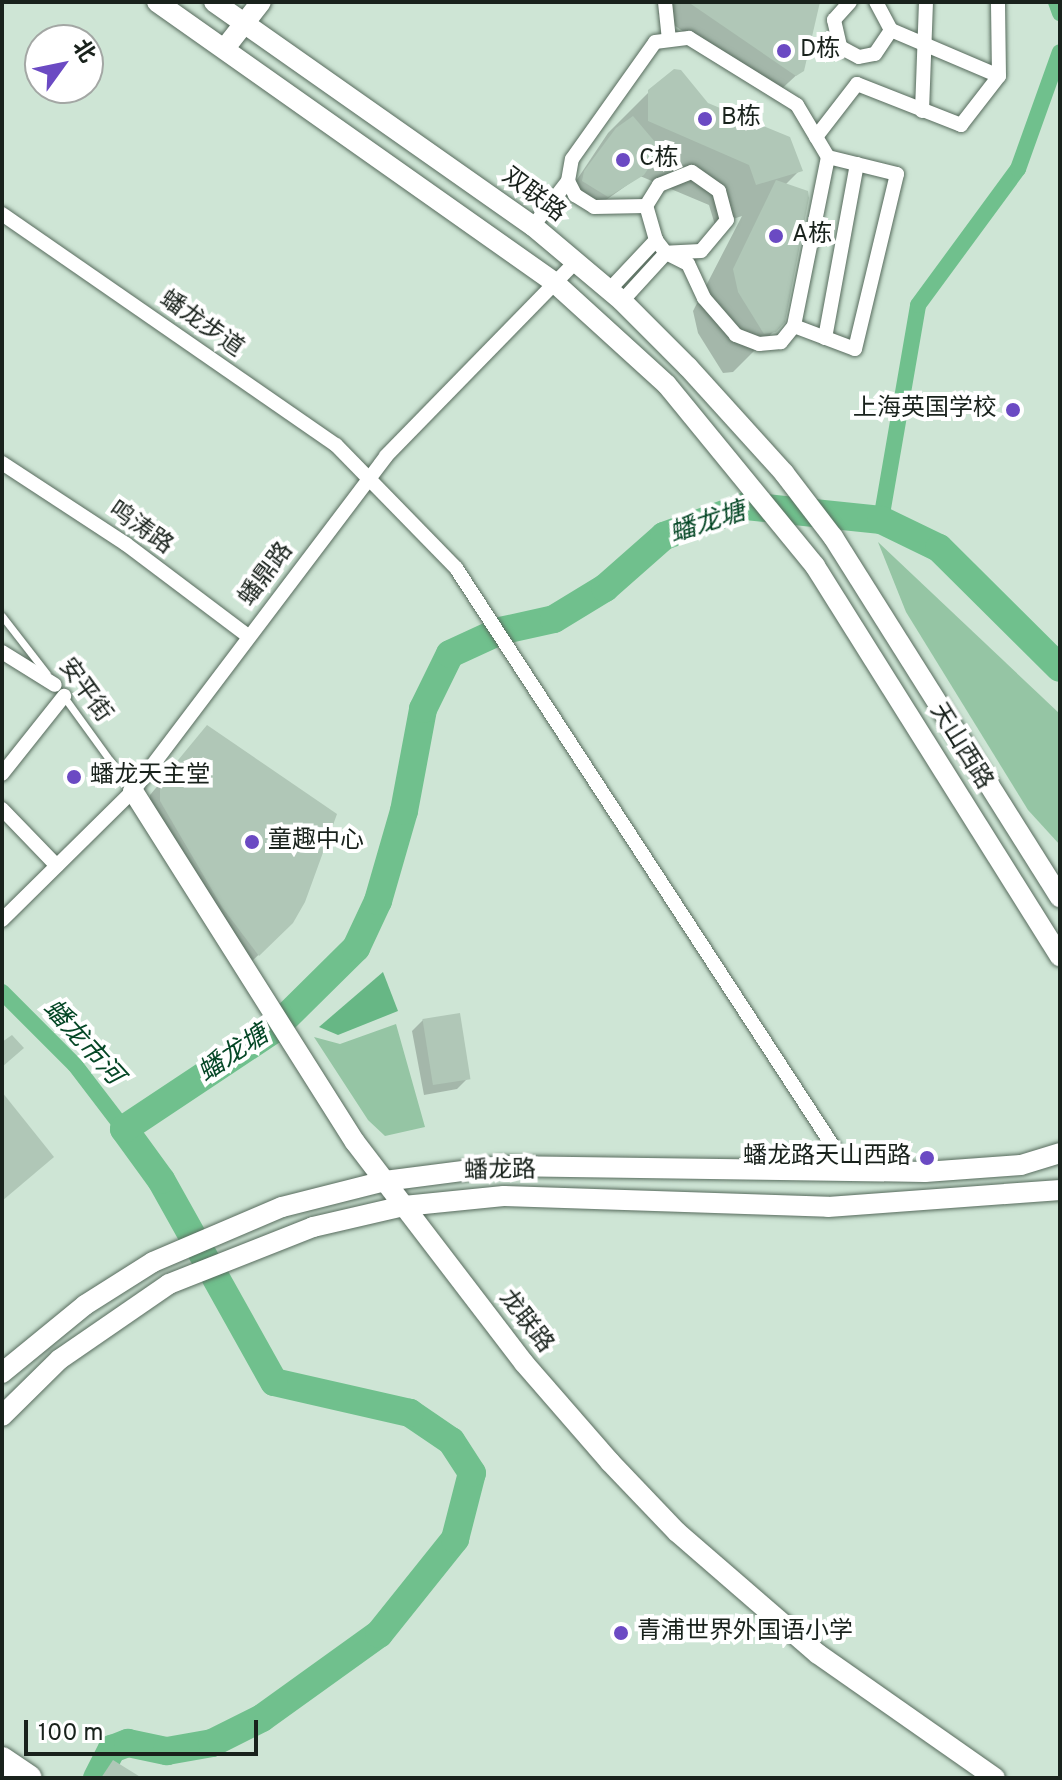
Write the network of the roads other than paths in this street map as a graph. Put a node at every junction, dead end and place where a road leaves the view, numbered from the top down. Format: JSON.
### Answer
{"nodes":[{"id":1,"x":157,"y":2,"type":"edge"},
{"id":2,"x":214,"y":2,"type":"edge"},
{"id":3,"x":261,"y":2,"type":"edge"},
{"id":4,"x":665,"y":2,"type":"edge"},
{"id":5,"x":850,"y":2,"type":"edge"},
{"id":6,"x":878,"y":2,"type":"edge"},
{"id":7,"x":926,"y":2,"type":"edge"},
{"id":8,"x":998,"y":2,"type":"edge"},
{"id":9,"x":245,"y":24,"type":"junction"},
{"id":10,"x":891,"y":30,"type":"junction"},
{"id":11,"x":669,"y":40,"type":"junction"},
{"id":12,"x":924,"y":44,"type":"junction"},
{"id":13,"x":225,"y":48,"type":"junction"},
{"id":14,"x":859,"y":57,"type":"junction"},
{"id":15,"x":999,"y":76,"type":"junction"},
{"id":16,"x":857,"y":84,"type":"junction"},
{"id":17,"x":922,"y":111,"type":"junction"},
{"id":18,"x":816,"y":137,"type":"junction"},
{"id":19,"x":828,"y":157,"type":"junction"},
{"id":20,"x":857,"y":164,"type":"junction"},
{"id":21,"x":568,"y":181,"type":"junction"},
{"id":22,"x":646,"y":206,"type":"junction"},
{"id":23,"x":2,"y":214,"type":"edge"},
{"id":24,"x":533,"y":226,"type":"junction"},
{"id":25,"x":656,"y":240,"type":"junction"},
{"id":26,"x":666,"y":253,"type":"junction"},
{"id":27,"x":575,"y":262,"type":"junction"},
{"id":28,"x":555,"y":283,"type":"junction"},
{"id":29,"x":616,"y":296,"type":"junction"},
{"id":30,"x":794,"y":326,"type":"junction"},
{"id":31,"x":825,"y":338,"type":"junction"},
{"id":32,"x":2,"y":463,"type":"edge"},
{"id":33,"x":784,"y":473,"type":"joint"},
{"id":34,"x":370,"y":477,"type":"junction"},
{"id":35,"x":2,"y":616,"type":"edge"},
{"id":36,"x":248,"y":636,"type":"junction"},
{"id":37,"x":4,"y":658,"type":"edge"},
{"id":38,"x":59,"y":690,"type":"junction"},
{"id":39,"x":2,"y":774,"type":"edge"},
{"id":40,"x":133,"y":791,"type":"junction"},
{"id":41,"x":2,"y":809,"type":"edge"},
{"id":42,"x":57,"y":866,"type":"junction"},
{"id":43,"x":1060,"y":897,"type":"edge"},
{"id":44,"x":2,"y":920,"type":"edge"},
{"id":45,"x":1060,"y":956,"type":"edge"},
{"id":46,"x":1060,"y":1153,"type":"edge"},
{"id":47,"x":848,"y":1169,"type":"junction"},
{"id":48,"x":385,"y":1181,"type":"junction"},
{"id":49,"x":1060,"y":1190,"type":"edge"},
{"id":50,"x":404,"y":1206,"type":"junction"},
{"id":51,"x":2,"y":1373,"type":"edge"},
{"id":52,"x":2,"y":1416,"type":"edge"},
{"id":53,"x":2,"y":1760,"type":"edge"},
{"id":54,"x":2,"y":1769,"type":"edge"},
{"id":55,"x":17,"y":1778,"type":"edge"},
{"id":56,"x":29,"y":1778,"type":"edge"},
{"id":57,"x":995,"y":1778,"type":"edge"}],
"edges":[{"from":1,"to":13,"type":"main road","name":"天山西路"},
{"from":2,"to":9,"type":"main road","name":"双联路"},
{"from":3,"to":9,"type":"main road"},
{"from":4,"to":11,"type":"street"},
{"from":5,"to":14,"type":"street"},
{"from":6,"to":10,"type":"street"},
{"from":7,"to":12,"type":"street"},
{"from":8,"to":15,"type":"street"},
{"from":9,"to":13,"type":"main road"},
{"from":9,"to":24,"type":"main road","name":"双联路"},
{"from":10,"to":12,"type":"street"},
{"from":10,"to":14,"type":"street"},
{"from":11,"to":18,"type":"street"},
{"from":11,"to":21,"type":"street"},
{"from":12,"to":15,"type":"street"},
{"from":12,"to":17,"type":"street"},
{"from":13,"to":28,"type":"main road","name":"天山西路"},
{"from":14,"to":16,"type":"street"},
{"from":15,"to":17,"type":"street"},
{"from":16,"to":17,"type":"street"},
{"from":16,"to":18,"type":"street"},
{"from":18,"to":19,"type":"street"},
{"from":19,"to":20,"type":"street"},
{"from":19,"to":30,"type":"street"},
{"from":20,"to":31,"type":"street"},
{"from":20,"to":31,"type":"street"},
{"from":21,"to":22,"type":"street"},
{"from":21,"to":24,"type":"street"},
{"from":22,"to":25,"type":"street"},
{"from":22,"to":26,"type":"street"},
{"from":23,"to":34,"type":"street","name":"蟠龙步道"},
{"from":24,"to":27,"type":"main road","name":"双联路"},
{"from":25,"to":26,"type":"street"},
{"from":25,"to":29,"type":"street"},
{"from":26,"to":29,"type":"street"},
{"from":26,"to":30,"type":"street"},
{"from":27,"to":28,"type":"street","name":"蟠鼎路"},
{"from":27,"to":29,"type":"main road","name":"双联路"},
{"from":28,"to":34,"type":"street","name":"蟠鼎路"},
{"from":28,"to":45,"type":"main road","name":"天山西路"},
{"from":29,"to":33,"type":"main road","name":"双联路"},
{"from":30,"to":31,"type":"street"},
{"from":32,"to":36,"type":"street","name":"鸣涛路"},
{"from":33,"to":43,"type":"main road","name":"天山西路"},
{"from":34,"to":36,"type":"street","name":"蟠鼎路"},
{"from":34,"to":47,"type":"street","name":"蟠龙步道"},
{"from":35,"to":38,"type":"lane","name":"安平街"},
{"from":36,"to":40,"type":"street","name":"蟠鼎路"},
{"from":37,"to":38,"type":"street"},
{"from":38,"to":39,"type":"street"},
{"from":38,"to":40,"type":"lane","name":"安平街"},
{"from":40,"to":42,"type":"street","name":"蟠鼎路"},
{"from":40,"to":48,"type":"main road","name":"龙联路"},
{"from":41,"to":42,"type":"street"},
{"from":42,"to":44,"type":"street","name":"蟠鼎路"},
{"from":46,"to":47,"type":"main road","name":"蟠龙路"},
{"from":47,"to":48,"type":"main road","name":"蟠龙路"},
{"from":48,"to":50,"type":"main road","name":"龙联路"},
{"from":48,"to":51,"type":"main road","name":"蟠龙路"},
{"from":49,"to":50,"type":"main road","name":"蟠龙路"},
{"from":50,"to":52,"type":"main road","name":"蟠龙路"},
{"from":50,"to":57,"type":"main road","name":"龙联路"},
{"from":53,"to":56,"type":"highway"},
{"from":54,"to":55,"type":"highway"}]}
